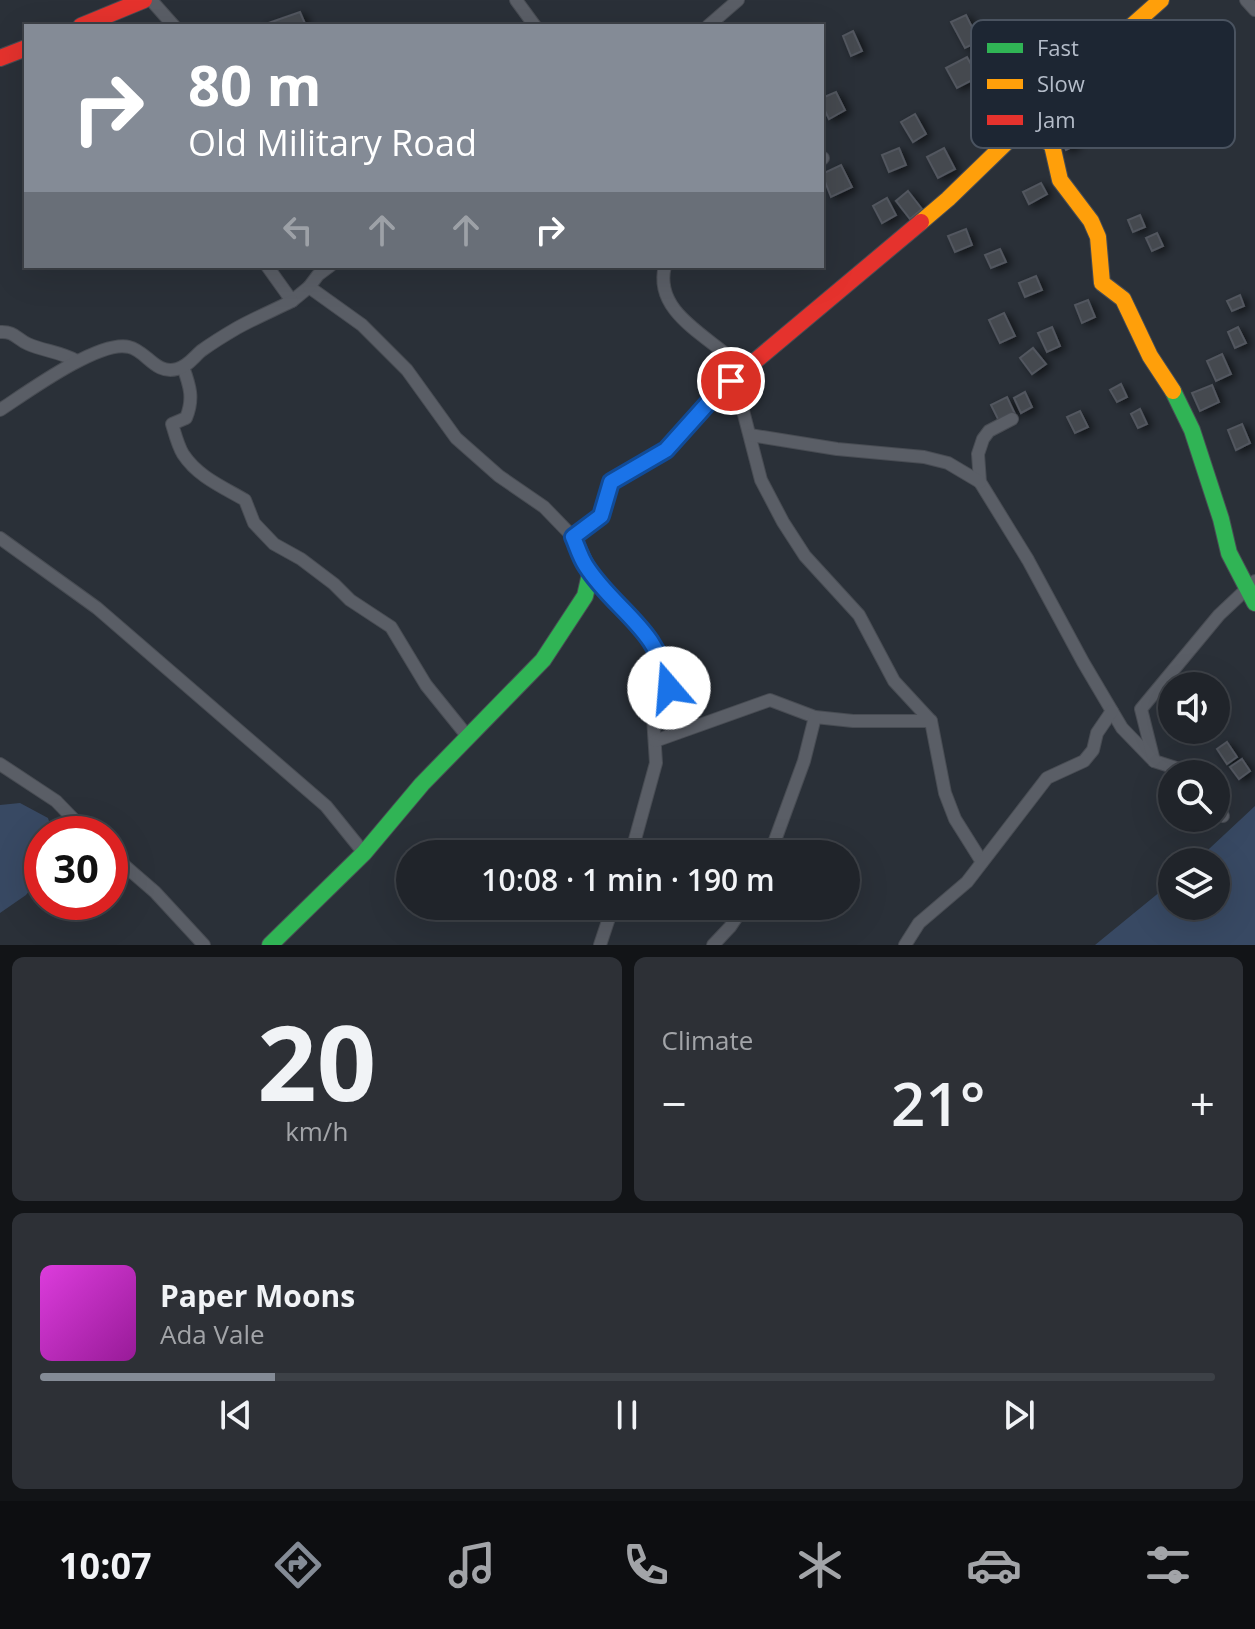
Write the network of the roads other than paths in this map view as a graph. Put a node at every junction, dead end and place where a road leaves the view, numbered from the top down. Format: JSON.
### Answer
{"nodes":[{"id":1,"x":144,"y":0,"type":"edge"},
{"id":2,"x":151,"y":0,"type":"edge"},
{"id":3,"x":516,"y":0,"type":"edge"},
{"id":4,"x":738,"y":0,"type":"edge"},
{"id":5,"x":1161,"y":0,"type":"edge"},
{"id":6,"x":1246,"y":0,"type":"edge"},
{"id":7,"x":117,"y":5,"type":"edge"},
{"id":8,"x":1255,"y":10,"type":"edge"},
{"id":9,"x":1139,"y":20,"type":"edge"},
{"id":10,"x":84,"y":24,"type":"edge"},
{"id":11,"x":172,"y":24,"type":"edge"},
{"id":12,"x":534,"y":24,"type":"edge"},
{"id":13,"x":710,"y":24,"type":"edge"},
{"id":14,"x":24,"y":49,"type":"edge"},
{"id":15,"x":0,"y":58,"type":"edge"},
{"id":16,"x":1000,"y":148,"type":"edge"},
{"id":17,"x":1053,"y":148,"type":"edge"},
{"id":18,"x":268,"y":268,"type":"edge"},
{"id":19,"x":327,"y":268,"type":"edge"},
{"id":20,"x":665,"y":268,"type":"edge"},
{"id":21,"x":309,"y":287,"type":"junction"},
{"id":22,"x":292,"y":301,"type":"junction"},
{"id":23,"x":0,"y":332,"type":"edge"},
{"id":24,"x":77,"y":361,"type":"junction"},
{"id":25,"x":183,"y":367,"type":"junction"},
{"id":26,"x":738,"y":376,"type":"junction"},
{"id":27,"x":0,"y":410,"type":"edge"},
{"id":28,"x":1012,"y":419,"type":"dead end"},
{"id":29,"x":750,"y":435,"type":"junction"},
{"id":30,"x":980,"y":482,"type":"junction"},
{"id":31,"x":573,"y":537,"type":"junction"},
{"id":32,"x":0,"y":538,"type":"edge"},
{"id":33,"x":588,"y":570,"type":"junction"},
{"id":34,"x":1252,"y":591,"type":"edge"},
{"id":35,"x":1112,"y":711,"type":"junction"},
{"id":36,"x":815,"y":717,"type":"junction"},
{"id":37,"x":931,"y":721,"type":"junction"},
{"id":38,"x":468,"y":737,"type":"junction"},
{"id":39,"x":655,"y":741,"type":"junction"},
{"id":40,"x":1154,"y":761,"type":"junction"},
{"id":41,"x":1158,"y":762,"type":"edge"},
{"id":42,"x":0,"y":764,"type":"edge"},
{"id":43,"x":71,"y":816,"type":"edge"},
{"id":44,"x":635,"y":840,"type":"edge"},
{"id":45,"x":775,"y":840,"type":"edge"},
{"id":46,"x":364,"y":853,"type":"junction"},
{"id":47,"x":982,"y":862,"type":"junction"},
{"id":48,"x":128,"y":869,"type":"edge"},
{"id":49,"x":608,"y":920,"type":"edge"},
{"id":50,"x":735,"y":920,"type":"edge"},
{"id":51,"x":204,"y":945,"type":"edge"},
{"id":52,"x":270,"y":945,"type":"edge"},
{"id":53,"x":600,"y":945,"type":"edge"},
{"id":54,"x":713,"y":945,"type":"edge"},
{"id":55,"x":905,"y":945,"type":"edge"}],
"edges":[{"from":1,"to":7,"type":"main road"},
{"from":2,"to":11,"type":"street"},
{"from":3,"to":12,"type":"street"},
{"from":4,"to":13,"type":"street"},
{"from":5,"to":9,"type":"main road"},
{"from":6,"to":8,"type":"street"},
{"from":7,"to":10,"type":"main road"},
{"from":14,"to":15,"type":"main road"},
{"from":16,"to":26,"type":"main road"},
{"from":17,"to":34,"type":"main road"},
{"from":18,"to":22,"type":"street"},
{"from":19,"to":21,"type":"street"},
{"from":20,"to":26,"type":"street"},
{"from":21,"to":22,"type":"street"},
{"from":21,"to":31,"type":"street"},
{"from":22,"to":25,"type":"street"},
{"from":23,"to":24,"type":"street"},
{"from":24,"to":25,"type":"street"},
{"from":24,"to":27,"type":"street"},
{"from":25,"to":38,"type":"street"},
{"from":26,"to":29,"type":"street"},
{"from":26,"to":31,"type":"main road"},
{"from":28,"to":30,"type":"street"},
{"from":29,"to":30,"type":"street"},
{"from":29,"to":37,"type":"street"},
{"from":30,"to":35,"type":"street"},
{"from":31,"to":33,"type":"main road"},
{"from":32,"to":46,"type":"street"},
{"from":33,"to":38,"type":"main road"},
{"from":33,"to":39,"type":"street"},
{"from":34,"to":40,"type":"street"},
{"from":35,"to":40,"type":"street"},
{"from":35,"to":47,"type":"street"},
{"from":36,"to":37,"type":"street"},
{"from":36,"to":39,"type":"street"},
{"from":36,"to":45,"type":"street"},
{"from":37,"to":47,"type":"street"},
{"from":38,"to":46,"type":"main road"},
{"from":39,"to":44,"type":"street"},
{"from":40,"to":41,"type":"street"},
{"from":42,"to":43,"type":"street"},
{"from":46,"to":52,"type":"main road"},
{"from":47,"to":55,"type":"street"},
{"from":48,"to":51,"type":"street"},
{"from":49,"to":53,"type":"street"},
{"from":50,"to":54,"type":"street"}]}
